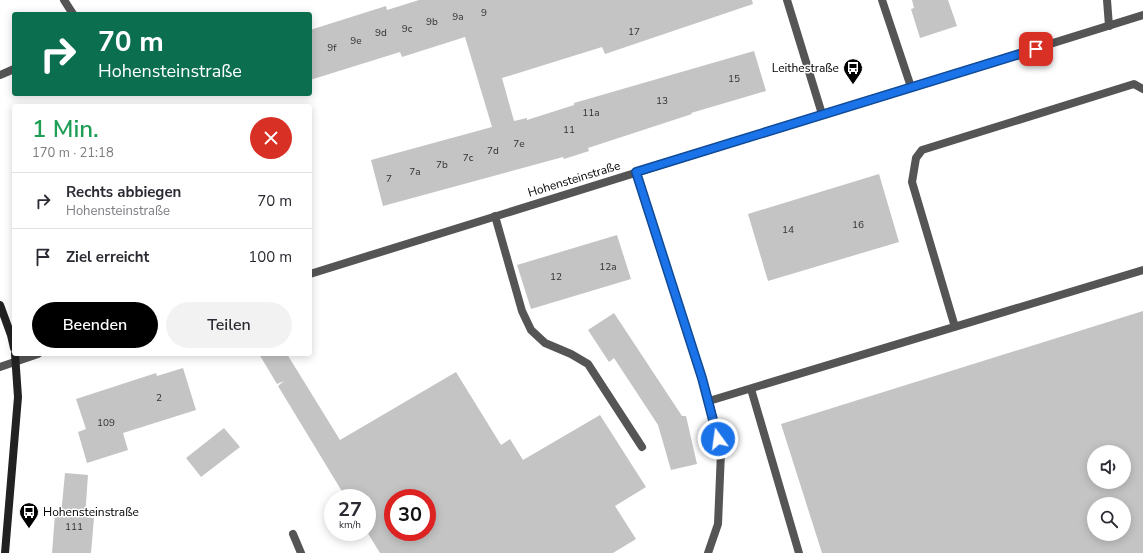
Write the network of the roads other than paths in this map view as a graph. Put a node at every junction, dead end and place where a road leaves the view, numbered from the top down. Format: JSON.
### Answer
{"nodes":[{"id":1,"x":64,"y":0,"type":"edge"},
{"id":2,"x":882,"y":0,"type":"edge"},
{"id":3,"x":1107,"y":0,"type":"edge"},
{"id":4,"x":790,"y":1,"type":"edge"},
{"id":5,"x":72,"y":12,"type":"edge"},
{"id":6,"x":1143,"y":15,"type":"edge"},
{"id":7,"x":1109,"y":26,"type":"junction"},
{"id":8,"x":12,"y":70,"type":"edge"},
{"id":9,"x":0,"y":75,"type":"edge"},
{"id":10,"x":911,"y":87,"type":"junction"},
{"id":11,"x":1143,"y":89,"type":"edge"},
{"id":12,"x":822,"y":114,"type":"junction"},
{"id":13,"x":636,"y":172,"type":"junction"},
{"id":14,"x":495,"y":216,"type":"junction"},
{"id":15,"x":1143,"y":270,"type":"edge"},
{"id":16,"x":312,"y":273,"type":"edge"},
{"id":17,"x":0,"y":305,"type":"edge"},
{"id":18,"x":954,"y":327,"type":"junction"},
{"id":19,"x":12,"y":339,"type":"edge"},
{"id":20,"x":27,"y":356,"type":"edge"},
{"id":21,"x":16,"y":358,"type":"edge"},
{"id":22,"x":0,"y":367,"type":"edge"},
{"id":23,"x":751,"y":389,"type":"junction"},
{"id":24,"x":709,"y":401,"type":"junction"},
{"id":25,"x":642,"y":447,"type":"dead end"},
{"id":26,"x":292,"y":534,"type":"dead end"},
{"id":27,"x":5,"y":553,"type":"edge"},
{"id":28,"x":301,"y":553,"type":"edge"},
{"id":29,"x":708,"y":553,"type":"edge"},
{"id":30,"x":799,"y":553,"type":"edge"}],
"edges":[{"from":1,"to":5,"type":"street"},
{"from":2,"to":10,"type":"street"},
{"from":3,"to":7,"type":"street"},
{"from":4,"to":12,"type":"street"},
{"from":6,"to":7,"type":"street","name":"Hohensteinstraße"},
{"from":7,"to":10,"type":"street","name":"Hohensteinstraße"},
{"from":8,"to":9,"type":"street"},
{"from":10,"to":12,"type":"street","name":"Hohensteinstraße"},
{"from":11,"to":18,"type":"street"},
{"from":12,"to":13,"type":"street","name":"Hohensteinstraße"},
{"from":13,"to":14,"type":"street","name":"Hohensteinstraße"},
{"from":13,"to":24,"type":"street"},
{"from":14,"to":16,"type":"street","name":"Hohensteinstraße"},
{"from":14,"to":25,"type":"street"},
{"from":15,"to":18,"type":"street"},
{"from":17,"to":19,"type":"street"},
{"from":18,"to":23,"type":"street"},
{"from":20,"to":21,"type":"street"},
{"from":21,"to":22,"type":"street"},
{"from":21,"to":27,"type":"street"},
{"from":23,"to":24,"type":"street"},
{"from":23,"to":30,"type":"street"},
{"from":24,"to":29,"type":"street"},
{"from":26,"to":28,"type":"street"}]}
